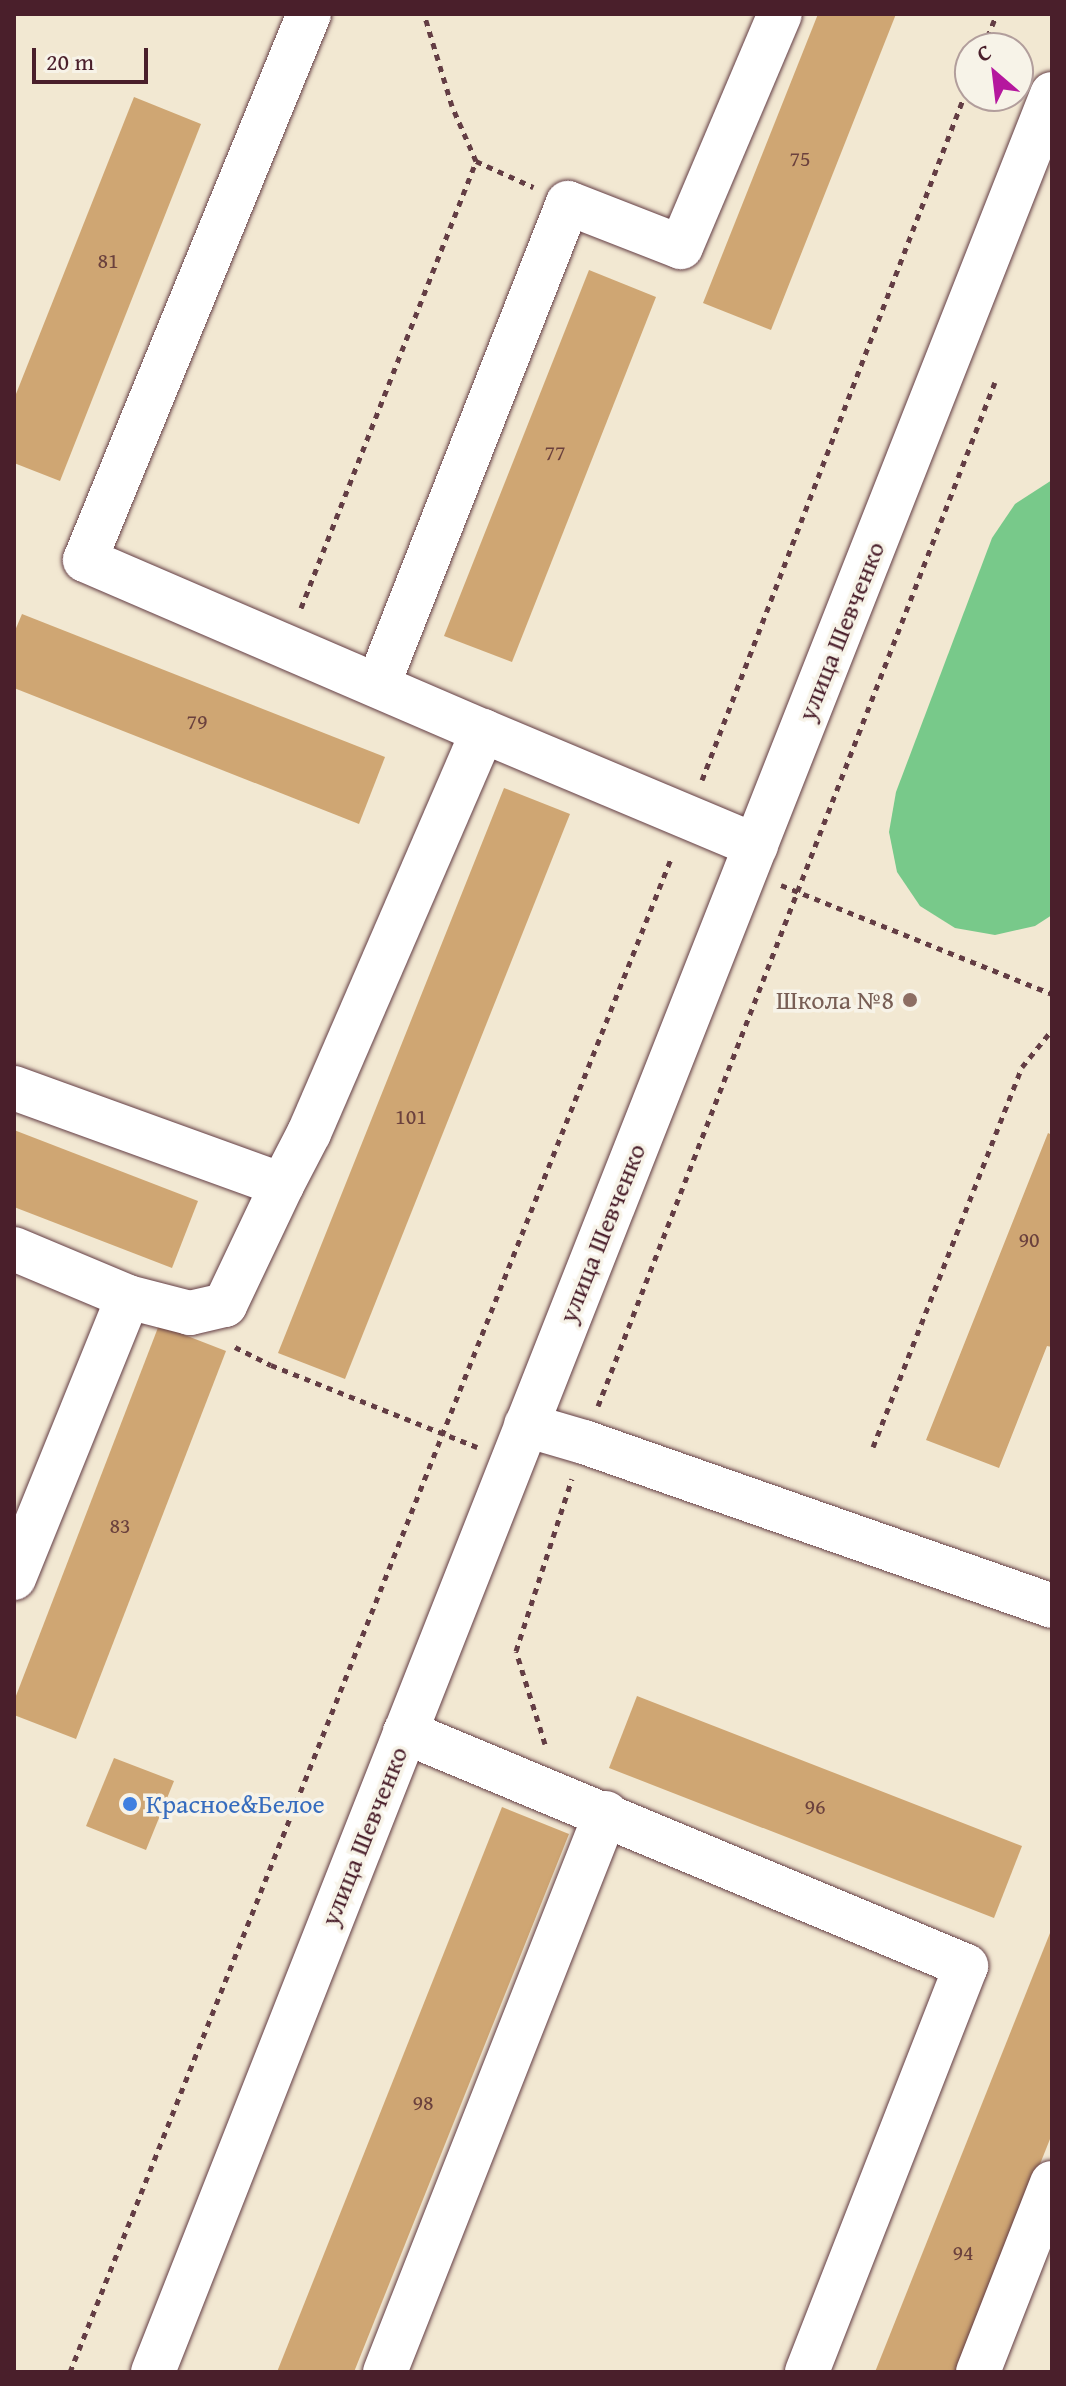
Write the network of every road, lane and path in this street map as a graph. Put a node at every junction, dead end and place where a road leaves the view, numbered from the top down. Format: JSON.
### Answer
{"nodes":[{"id":1,"x":309,"y":14,"type":"edge"},
{"id":2,"x":424,"y":14,"type":"edge"},
{"id":3,"x":780,"y":14,"type":"edge"},
{"id":4,"x":1052,"y":94,"type":"edge"},
{"id":5,"x":958,"y":112,"type":"edge"},
{"id":6,"x":476,"y":161,"type":"junction"},
{"id":7,"x":568,"y":203,"type":"junction"},
{"id":8,"x":995,"y":382,"type":"dead end"},
{"id":9,"x":286,"y":646,"type":"junction"},
{"id":10,"x":378,"y":685,"type":"junction"},
{"id":11,"x":483,"y":731,"type":"junction"},
{"id":12,"x":688,"y":817,"type":"junction"},
{"id":13,"x":764,"y":864,"type":"junction"},
{"id":14,"x":795,"y":891,"type":"junction"},
{"id":15,"x":1052,"y":994,"type":"edge"},
{"id":16,"x":1052,"y":1030,"type":"edge"},
{"id":17,"x":14,"y":1088,"type":"edge"},
{"id":18,"x":282,"y":1185,"type":"junction"},
{"id":19,"x":14,"y":1249,"type":"edge"},
{"id":20,"x":128,"y":1297,"type":"junction"},
{"id":21,"x":190,"y":1313,"type":"junction"},
{"id":22,"x":441,"y":1435,"type":"junction"},
{"id":23,"x":520,"y":1442,"type":"junction"},
{"id":24,"x":584,"y":1442,"type":"junction"},
{"id":25,"x":873,"y":1447,"type":"dead end"},
{"id":26,"x":14,"y":1578,"type":"edge"},
{"id":27,"x":1052,"y":1606,"type":"edge"},
{"id":28,"x":405,"y":1732,"type":"junction"},
{"id":29,"x":560,"y":1795,"type":"junction"},
{"id":30,"x":606,"y":1813,"type":"junction"},
{"id":31,"x":1052,"y":2183,"type":"edge"},
{"id":32,"x":70,"y":2372,"type":"edge"},
{"id":33,"x":153,"y":2372,"type":"edge"},
{"id":34,"x":385,"y":2372,"type":"edge"},
{"id":35,"x":807,"y":2372,"type":"edge"},
{"id":36,"x":978,"y":2372,"type":"edge"}],
"edges":[{"from":1,"to":9,"type":"street"},
{"from":2,"to":6,"type":"path"},
{"from":3,"to":7,"type":"street"},
{"from":4,"to":13,"type":"street","name":"улица Шевченко"},
{"from":5,"to":12,"type":"path"},
{"from":6,"to":7,"type":"path"},
{"from":6,"to":9,"type":"path"},
{"from":7,"to":10,"type":"street"},
{"from":8,"to":14,"type":"path"},
{"from":9,"to":10,"type":"street"},
{"from":10,"to":11,"type":"street"},
{"from":11,"to":12,"type":"street"},
{"from":11,"to":18,"type":"street"},
{"from":12,"to":13,"type":"street"},
{"from":12,"to":22,"type":"path"},
{"from":13,"to":14,"type":"path"},
{"from":13,"to":23,"type":"street","name":"улица Шевченко"},
{"from":14,"to":15,"type":"path"},
{"from":14,"to":24,"type":"path"},
{"from":16,"to":25,"type":"path"},
{"from":17,"to":18,"type":"street"},
{"from":18,"to":21,"type":"street"},
{"from":19,"to":20,"type":"street"},
{"from":20,"to":21,"type":"street"},
{"from":20,"to":26,"type":"street"},
{"from":21,"to":22,"type":"path"},
{"from":22,"to":23,"type":"path"},
{"from":22,"to":32,"type":"path"},
{"from":23,"to":24,"type":"street"},
{"from":23,"to":28,"type":"street","name":"улица Шевченко"},
{"from":24,"to":27,"type":"street"},
{"from":24,"to":29,"type":"path"},
{"from":28,"to":29,"type":"street"},
{"from":28,"to":33,"type":"street","name":"улица Шевченко"},
{"from":29,"to":30,"type":"street"},
{"from":30,"to":34,"type":"street"},
{"from":30,"to":35,"type":"street"},
{"from":31,"to":36,"type":"street"}]}
